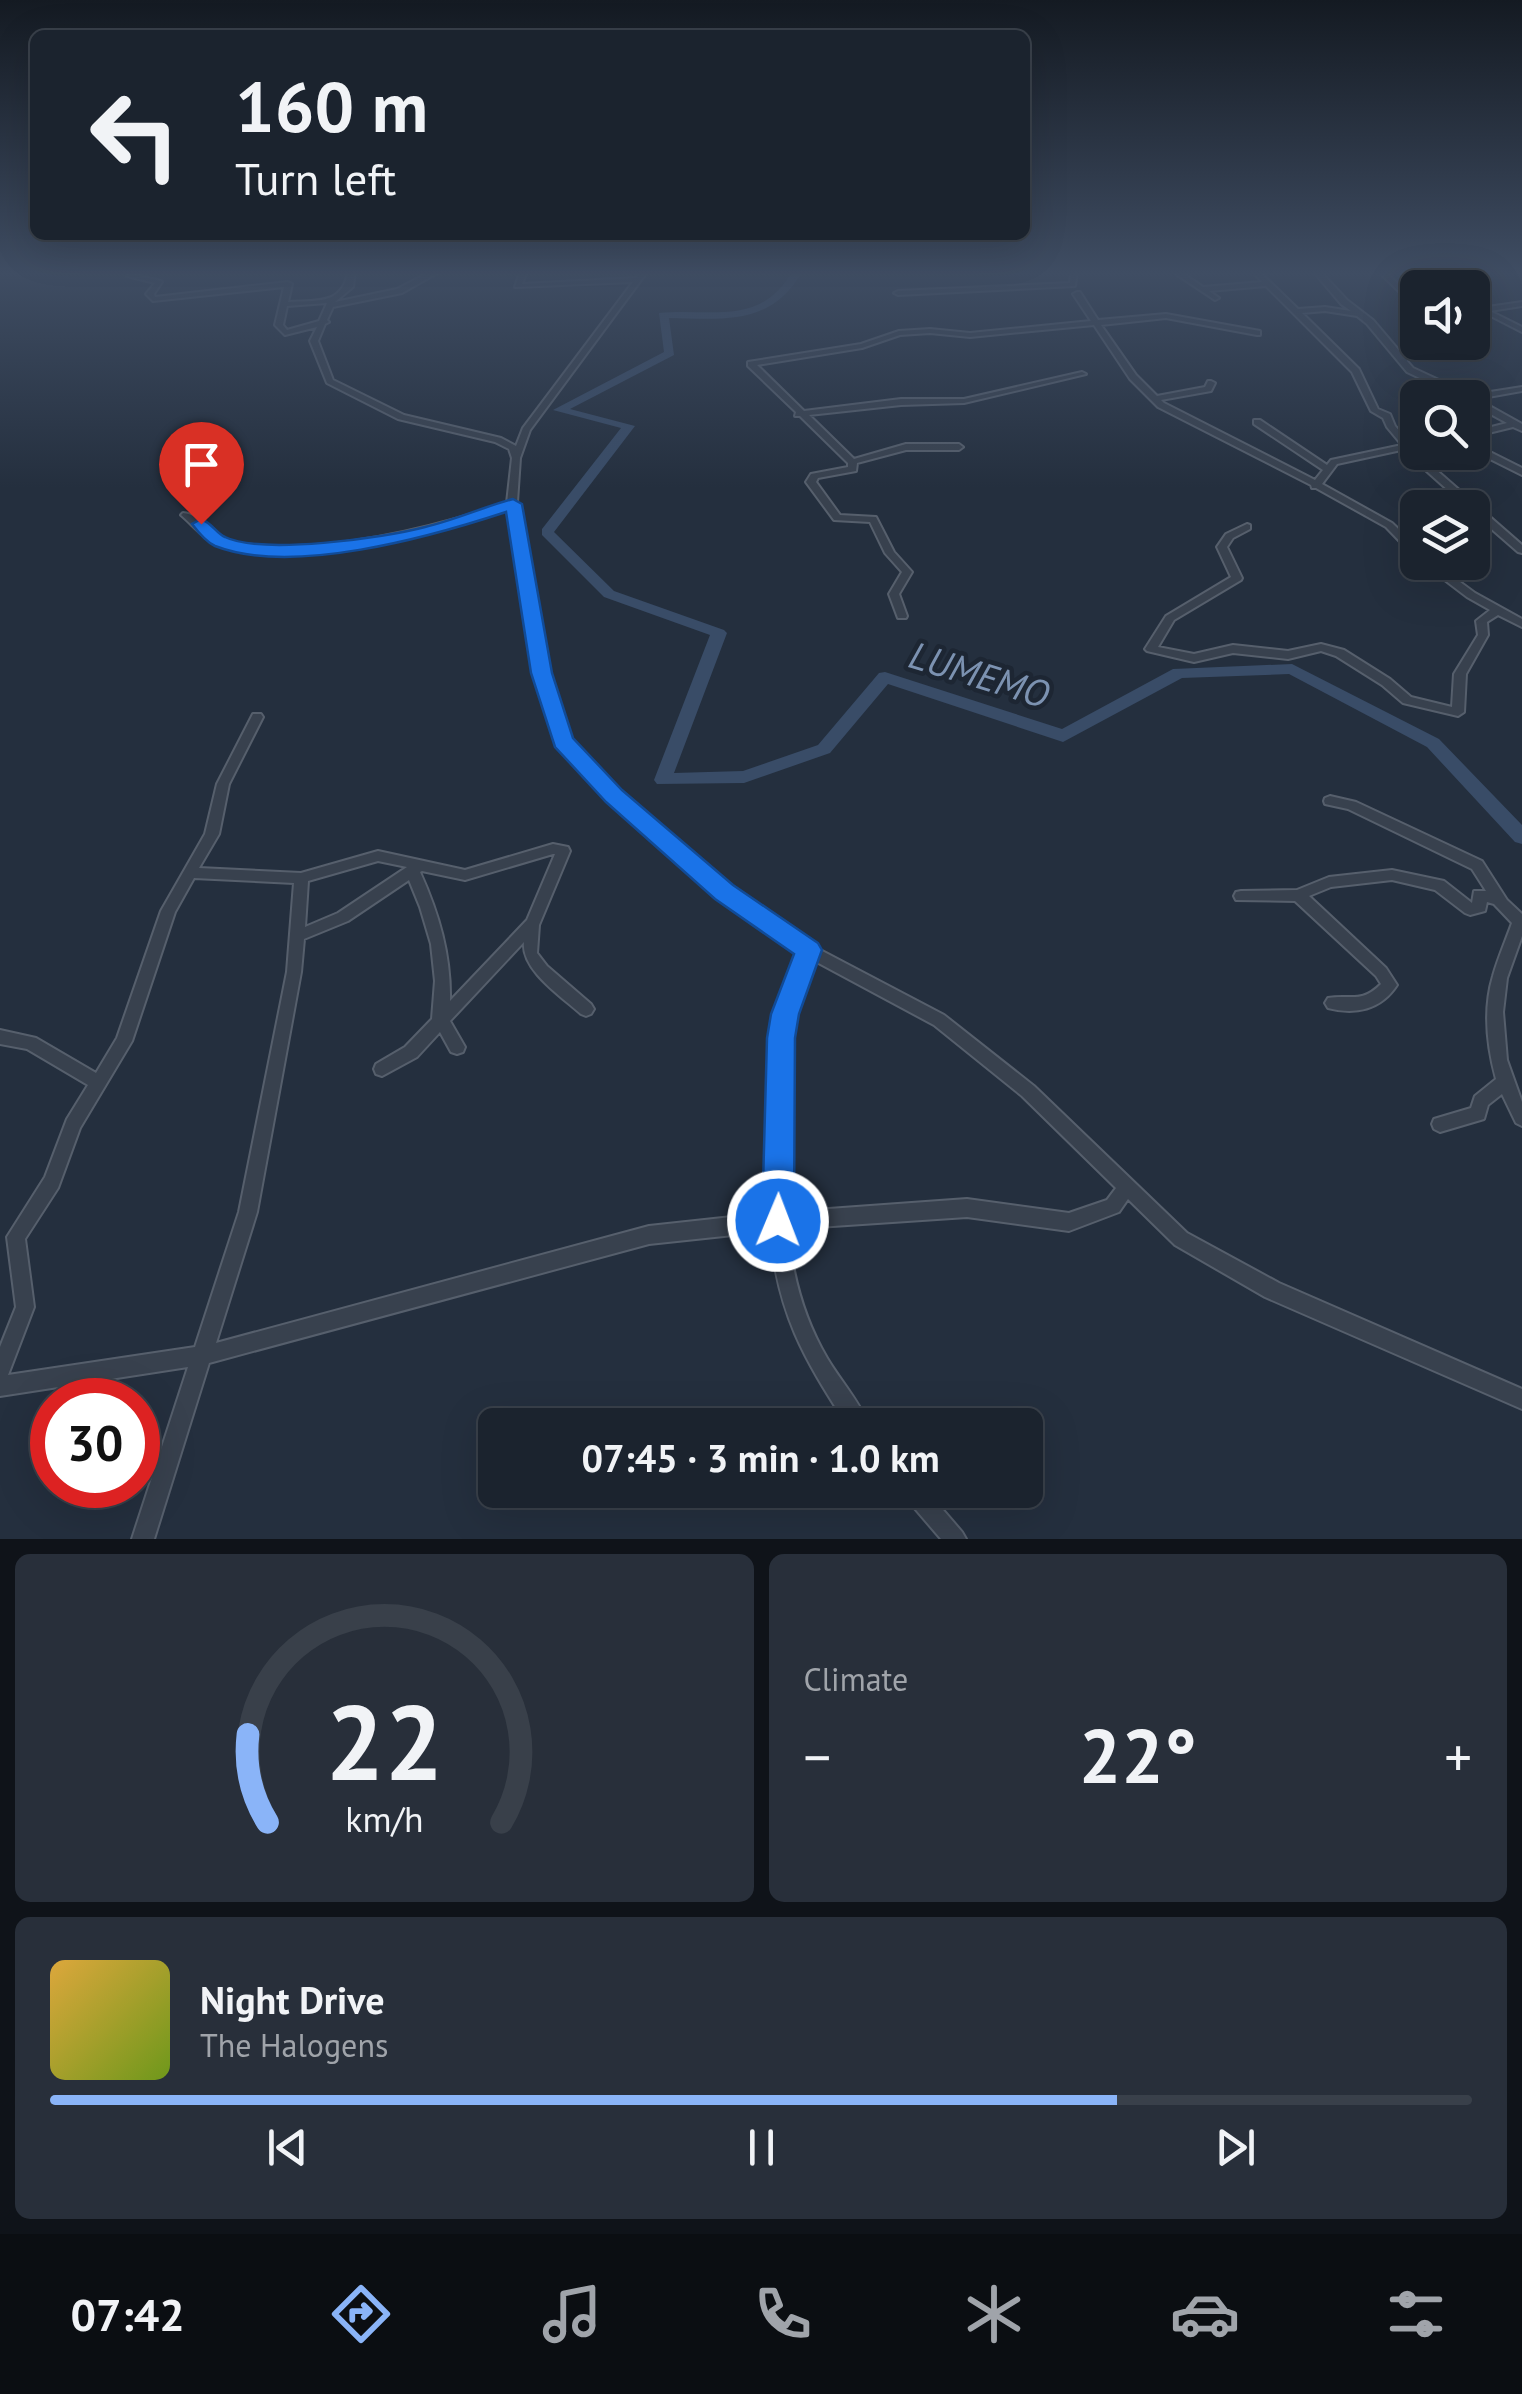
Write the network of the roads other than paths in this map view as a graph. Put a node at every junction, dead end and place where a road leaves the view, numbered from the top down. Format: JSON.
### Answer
{"nodes":[{"id":1,"x":314,"y":344,"type":"edge"},
{"id":2,"x":590,"y":344,"type":"edge"},
{"id":3,"x":868,"y":344,"type":"edge"},
{"id":4,"x":1112,"y":344,"type":"edge"},
{"id":5,"x":1330,"y":344,"type":"edge"},
{"id":6,"x":1403,"y":360,"type":"edge"},
{"id":7,"x":1082,"y":374,"type":"dead end"},
{"id":8,"x":1431,"y":380,"type":"edge"},
{"id":9,"x":1210,"y":383,"type":"dead end"},
{"id":10,"x":1522,"y":388,"type":"edge"},
{"id":11,"x":1490,"y":394,"type":"edge"},
{"id":12,"x":1155,"y":399,"type":"junction"},
{"id":13,"x":1490,"y":410,"type":"edge"},
{"id":14,"x":798,"y":414,"type":"junction"},
{"id":15,"x":1257,"y":422,"type":"dead end"},
{"id":16,"x":1518,"y":426,"type":"edge"},
{"id":17,"x":1490,"y":431,"type":"edge"},
{"id":18,"x":1400,"y":434,"type":"edge"},
{"id":19,"x":959,"y":447,"type":"dead end"},
{"id":20,"x":1400,"y":447,"type":"edge"},
{"id":21,"x":1490,"y":455,"type":"edge"},
{"id":22,"x":516,"y":458,"type":"junction"},
{"id":23,"x":852,"y":462,"type":"junction"},
{"id":24,"x":1327,"y":470,"type":"junction"},
{"id":25,"x":1440,"y":470,"type":"edge"},
{"id":26,"x":1522,"y":472,"type":"edge"},
{"id":27,"x":1315,"y":486,"type":"junction"},
{"id":28,"x":513,"y":504,"type":"junction"},
{"id":29,"x":186,"y":515,"type":"dead end"},
{"id":30,"x":1247,"y":527,"type":"dead end"},
{"id":31,"x":1400,"y":536,"type":"edge"},
{"id":32,"x":1522,"y":550,"type":"edge"},
{"id":33,"x":1453,"y":580,"type":"edge"},
{"id":34,"x":1498,"y":610,"type":"junction"},
{"id":35,"x":902,"y":616,"type":"dead end"},
{"id":36,"x":1522,"y":624,"type":"edge"},
{"id":37,"x":257,"y":716,"type":"dead end"},
{"id":38,"x":1330,"y":801,"type":"dead end"},
{"id":39,"x":415,"y":868,"type":"junction"},
{"id":40,"x":193,"y":873,"type":"junction"},
{"id":41,"x":301,"y":878,"type":"junction"},
{"id":42,"x":1298,"y":895,"type":"junction"},
{"id":43,"x":1241,"y":896,"type":"dead end"},
{"id":44,"x":1499,"y":899,"type":"junction"},
{"id":45,"x":533,"y":923,"type":"junction"},
{"id":46,"x":298,"y":936,"type":"junction"},
{"id":47,"x":808,"y":950,"type":"junction"},
{"id":48,"x":1333,"y":1002,"type":"dead end"},
{"id":49,"x":586,"y":1010,"type":"dead end"},
{"id":50,"x":440,"y":1020,"type":"junction"},
{"id":51,"x":0,"y":1037,"type":"edge"},
{"id":52,"x":457,"y":1046,"type":"dead end"},
{"id":53,"x":382,"y":1069,"type":"dead end"},
{"id":54,"x":1505,"y":1082,"type":"junction"},
{"id":55,"x":99,"y":1084,"type":"junction"},
{"id":56,"x":1522,"y":1118,"type":"edge"},
{"id":57,"x":1440,"y":1124,"type":"dead end"},
{"id":58,"x":1126,"y":1186,"type":"junction"},
{"id":59,"x":778,"y":1221,"type":"junction"},
{"id":60,"x":201,"y":1356,"type":"junction"},
{"id":61,"x":0,"y":1371,"type":"edge"},
{"id":62,"x":0,"y":1386,"type":"edge"},
{"id":63,"x":1522,"y":1399,"type":"edge"},
{"id":64,"x":848,"y":1408,"type":"edge"},
{"id":65,"x":928,"y":1508,"type":"edge"},
{"id":66,"x":143,"y":1539,"type":"edge"},
{"id":67,"x":956,"y":1539,"type":"edge"}],
"edges":[{"from":1,"to":22,"type":"street"},
{"from":2,"to":22,"type":"street"},
{"from":3,"to":14,"type":"street"},
{"from":4,"to":12,"type":"street"},
{"from":5,"to":18,"type":"street"},
{"from":6,"to":8,"type":"street"},
{"from":7,"to":14,"type":"street"},
{"from":9,"to":12,"type":"street"},
{"from":10,"to":11,"type":"street"},
{"from":12,"to":27,"type":"street"},
{"from":13,"to":16,"type":"street"},
{"from":14,"to":23,"type":"street"},
{"from":15,"to":24,"type":"street"},
{"from":16,"to":17,"type":"street"},
{"from":19,"to":23,"type":"street"},
{"from":20,"to":24,"type":"street"},
{"from":21,"to":26,"type":"street"},
{"from":22,"to":28,"type":"street"},
{"from":23,"to":35,"type":"street"},
{"from":24,"to":27,"type":"street"},
{"from":25,"to":32,"type":"street"},
{"from":27,"to":31,"type":"street"},
{"from":28,"to":29,"type":"street"},
{"from":28,"to":47,"type":"street"},
{"from":30,"to":34,"type":"street"},
{"from":33,"to":34,"type":"street"},
{"from":34,"to":36,"type":"street"},
{"from":37,"to":40,"type":"street"},
{"from":38,"to":44,"type":"street"},
{"from":39,"to":41,"type":"street"},
{"from":39,"to":45,"type":"street"},
{"from":39,"to":46,"type":"street"},
{"from":39,"to":50,"type":"street"},
{"from":40,"to":41,"type":"street"},
{"from":40,"to":55,"type":"street"},
{"from":41,"to":46,"type":"street"},
{"from":42,"to":43,"type":"street"},
{"from":42,"to":44,"type":"street"},
{"from":42,"to":48,"type":"street"},
{"from":44,"to":54,"type":"street"},
{"from":45,"to":49,"type":"street"},
{"from":45,"to":50,"type":"street"},
{"from":46,"to":60,"type":"street"},
{"from":47,"to":58,"type":"street"},
{"from":47,"to":59,"type":"street"},
{"from":50,"to":52,"type":"street"},
{"from":50,"to":53,"type":"street"},
{"from":51,"to":55,"type":"street"},
{"from":54,"to":56,"type":"street"},
{"from":54,"to":57,"type":"street"},
{"from":55,"to":61,"type":"street"},
{"from":58,"to":59,"type":"street"},
{"from":58,"to":63,"type":"street"},
{"from":59,"to":60,"type":"street"},
{"from":59,"to":64,"type":"street"},
{"from":60,"to":62,"type":"street"},
{"from":60,"to":66,"type":"street"},
{"from":65,"to":67,"type":"street"}]}
